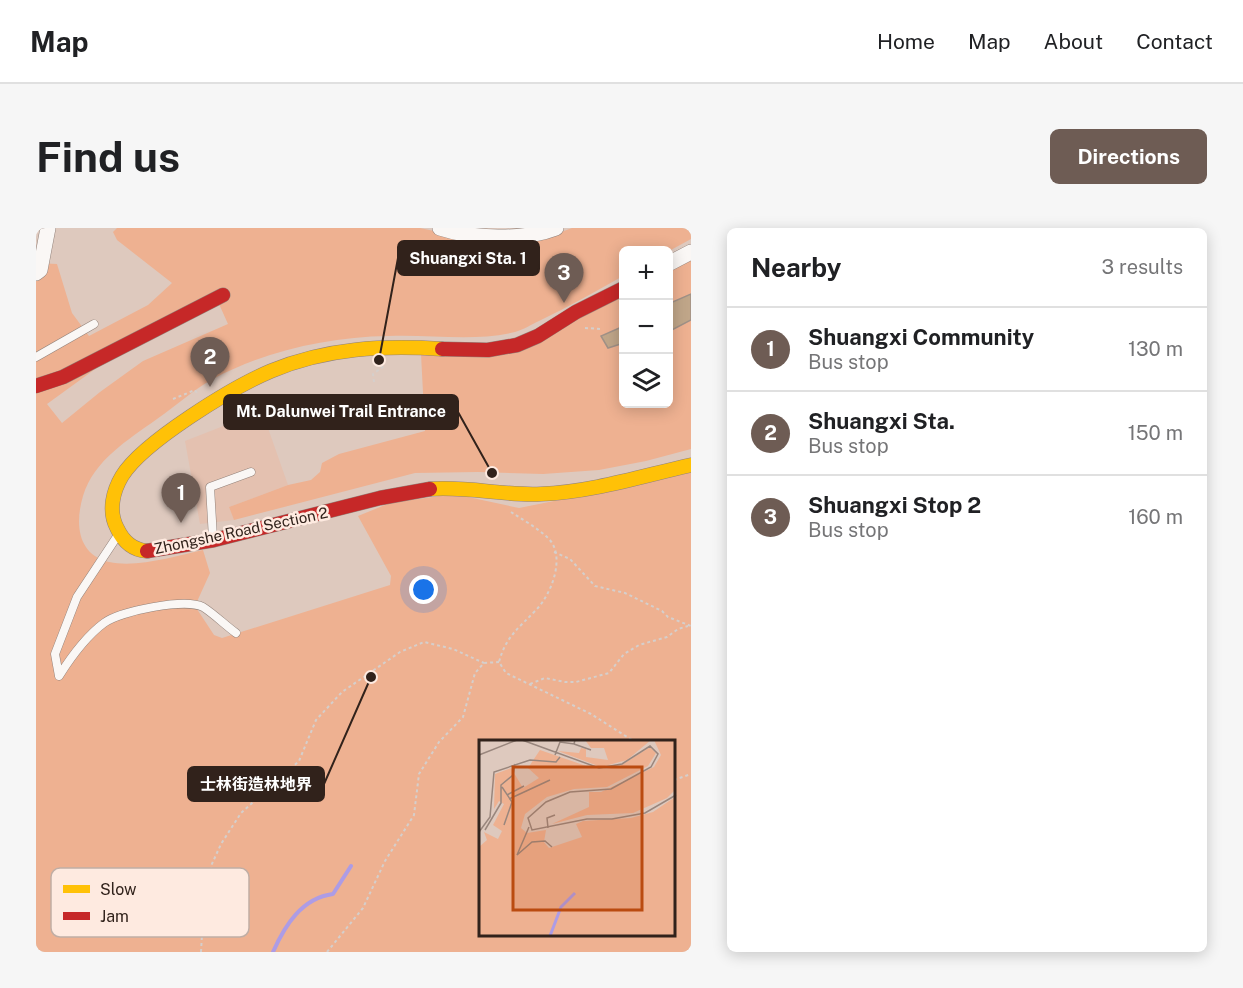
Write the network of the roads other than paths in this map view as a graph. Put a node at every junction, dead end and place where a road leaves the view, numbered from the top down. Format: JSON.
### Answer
{"nodes":[{"id":1,"x":48,"y":228,"type":"edge"},
{"id":2,"x":440,"y":228,"type":"edge"},
{"id":3,"x":556,"y":228,"type":"edge"},
{"id":4,"x":691,"y":252,"type":"edge"},
{"id":5,"x":673,"y":262,"type":"edge"},
{"id":6,"x":36,"y":273,"type":"edge"},
{"id":7,"x":619,"y":291,"type":"edge"},
{"id":8,"x":223,"y":295,"type":"dead end"},
{"id":9,"x":94,"y":324,"type":"dead end"},
{"id":10,"x":36,"y":357,"type":"edge"},
{"id":11,"x":36,"y":386,"type":"edge"},
{"id":12,"x":691,"y":465,"type":"edge"},
{"id":13,"x":251,"y":472,"type":"dead end"},
{"id":14,"x":119,"y":534,"type":"junction"},
{"id":15,"x":213,"y":540,"type":"junction"},
{"id":16,"x":236,"y":633,"type":"dead end"}],
"edges":[{"from":1,"to":6,"type":"street"},
{"from":2,"to":3,"type":"street"},
{"from":4,"to":5,"type":"street"},
{"from":7,"to":14,"type":"street"},
{"from":8,"to":11,"type":"street"},
{"from":9,"to":10,"type":"lane"},
{"from":12,"to":15,"type":"street","name":"Zhongshe Road Section 2"},
{"from":13,"to":15,"type":"lane"},
{"from":14,"to":15,"type":"street","name":"Zhongshe Road Section 2"},
{"from":14,"to":16,"type":"lane"}]}
